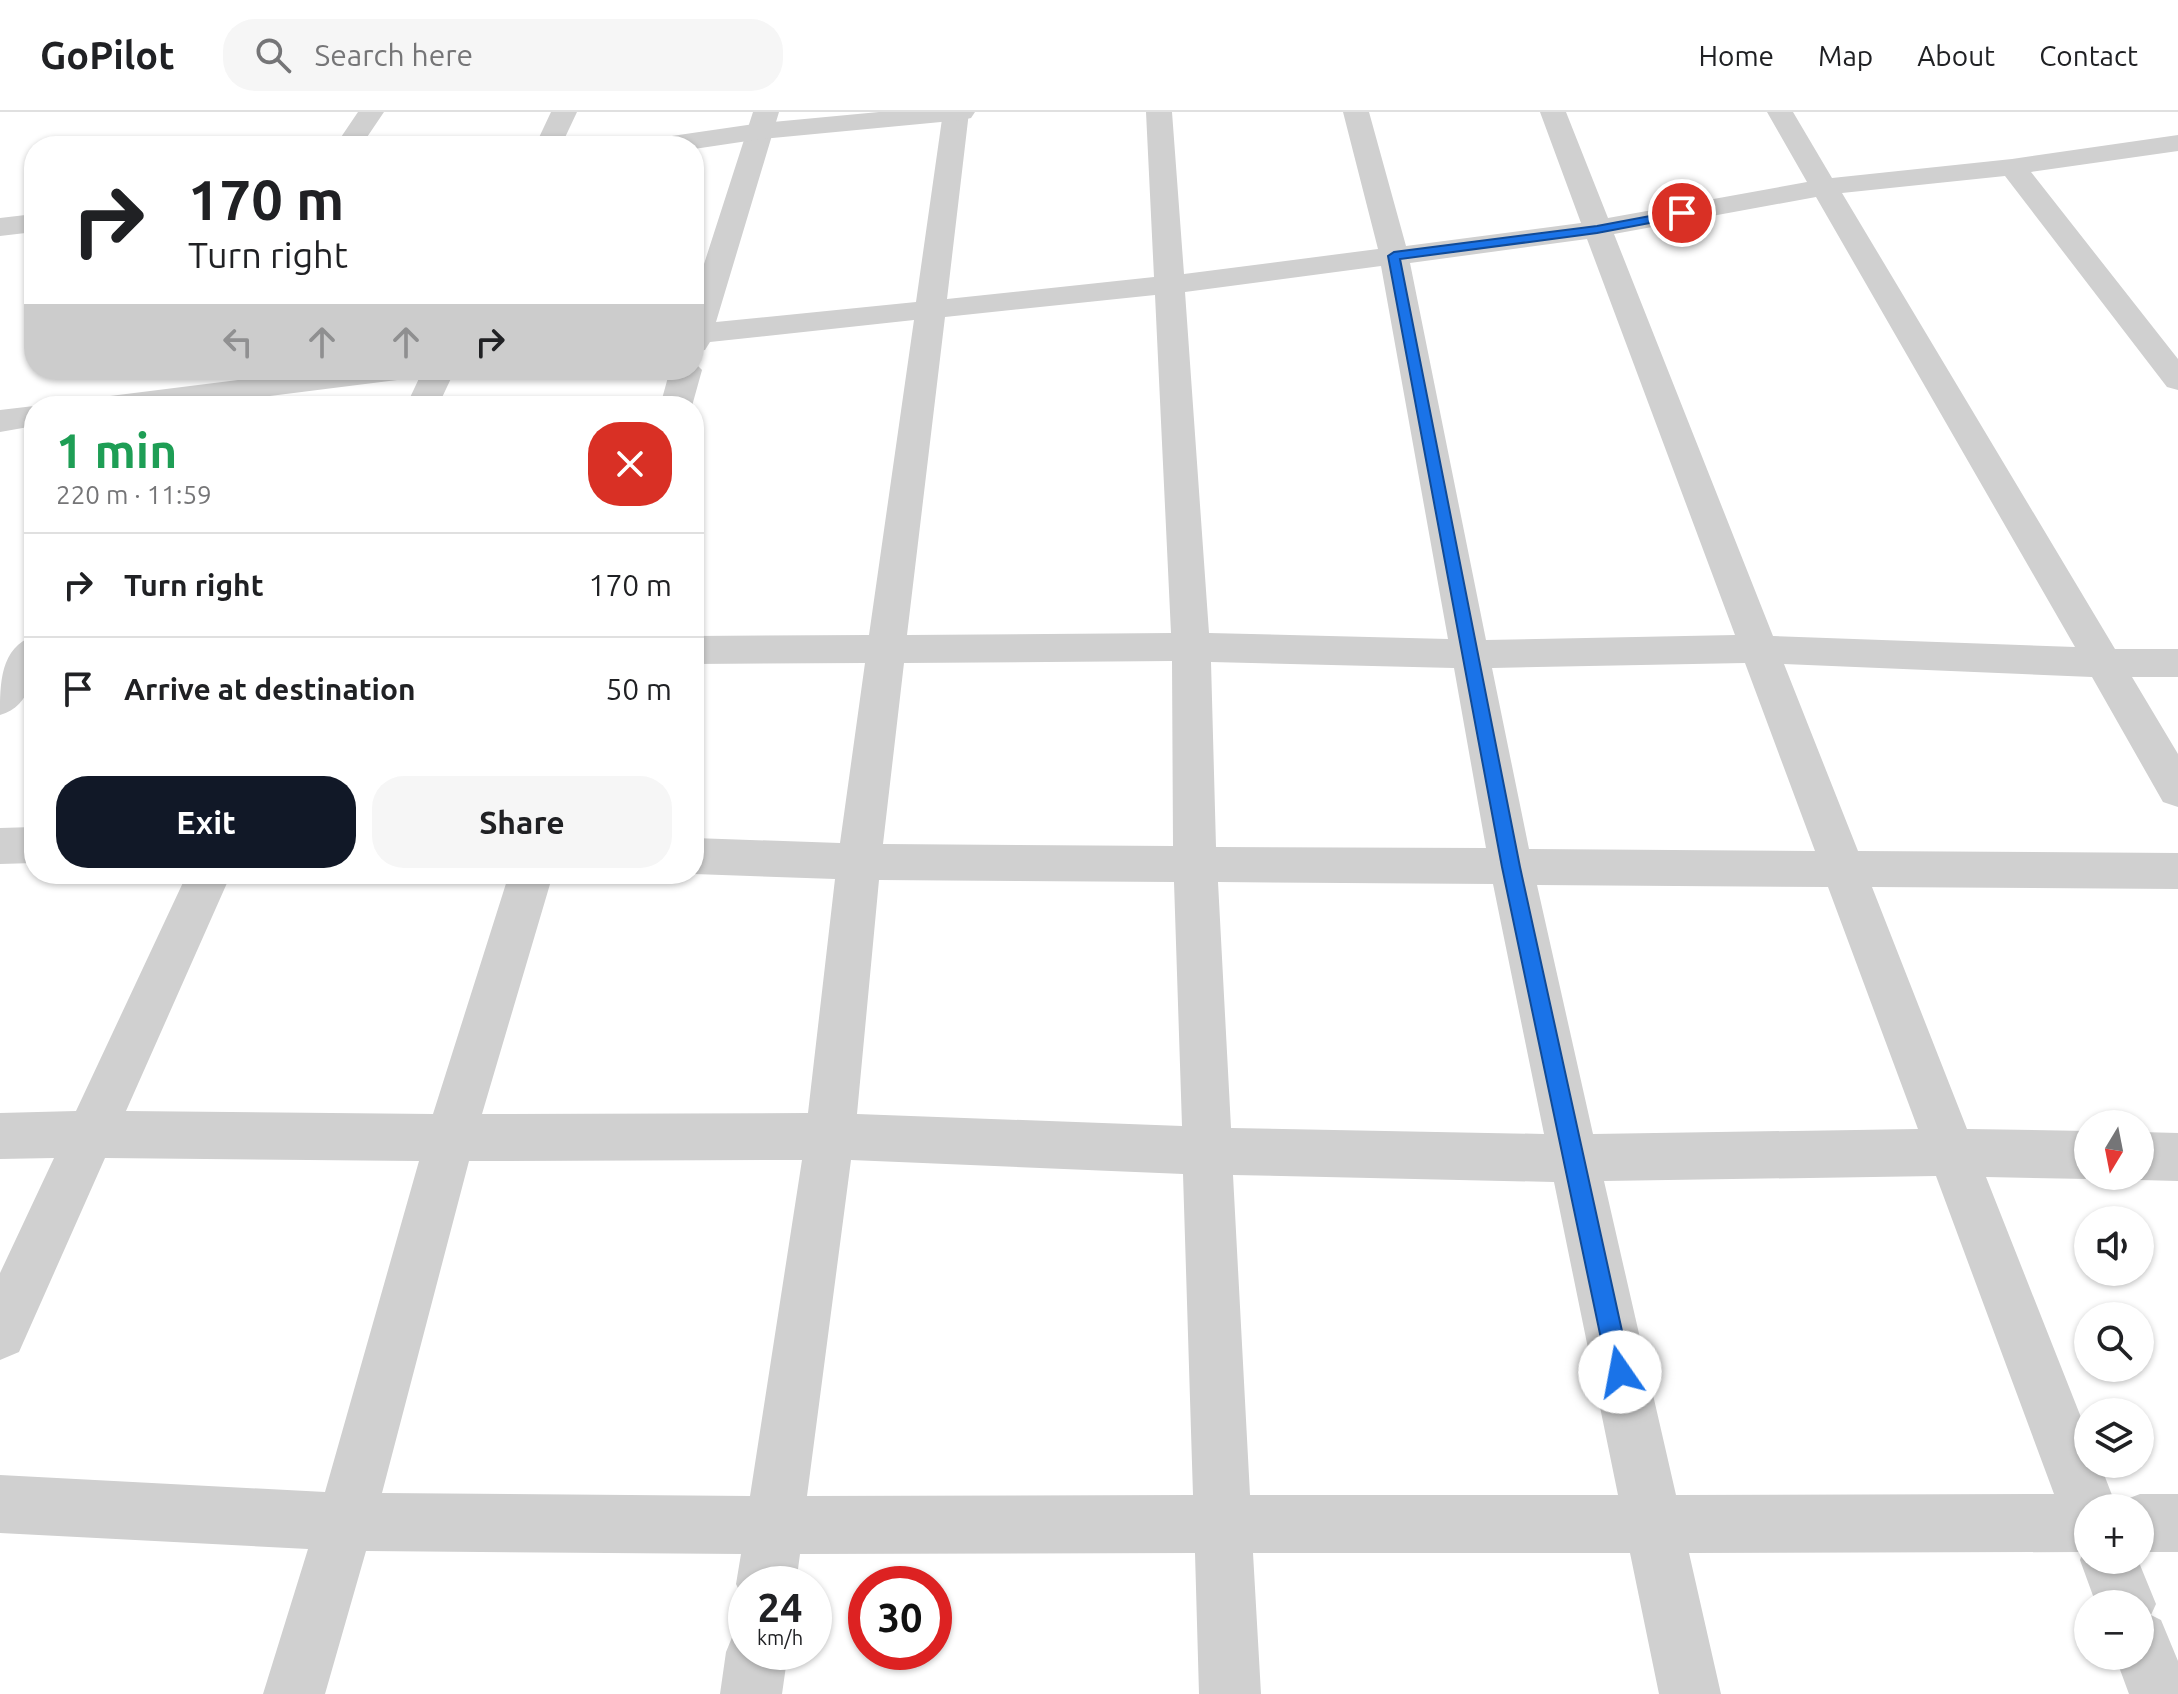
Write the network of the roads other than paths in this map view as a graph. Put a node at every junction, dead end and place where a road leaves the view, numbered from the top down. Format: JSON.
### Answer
{"nodes":[{"id":1,"x":371,"y":112,"type":"edge"},
{"id":2,"x":564,"y":112,"type":"edge"},
{"id":3,"x":956,"y":112,"type":"edge"},
{"id":4,"x":962,"y":112,"type":"edge"},
{"id":5,"x":1159,"y":112,"type":"edge"},
{"id":6,"x":1356,"y":112,"type":"edge"},
{"id":7,"x":1553,"y":112,"type":"edge"},
{"id":8,"x":1780,"y":112,"type":"edge"},
{"id":9,"x":763,"y":121,"type":"edge"},
{"id":10,"x":355,"y":136,"type":"edge"},
{"id":11,"x":553,"y":136,"type":"edge"},
{"id":12,"x":700,"y":136,"type":"edge"},
{"id":13,"x":2178,"y":143,"type":"edge"},
{"id":14,"x":2012,"y":167,"type":"junction"},
{"id":15,"x":1824,"y":187,"type":"junction"},
{"id":16,"x":24,"y":224,"type":"edge"},
{"id":17,"x":0,"y":227,"type":"edge"},
{"id":18,"x":1597,"y":229,"type":"junction"},
{"id":19,"x":1394,"y":256,"type":"junction"},
{"id":20,"x":1167,"y":285,"type":"junction"},
{"id":21,"x":704,"y":308,"type":"edge"},
{"id":22,"x":931,"y":310,"type":"junction"},
{"id":23,"x":704,"y":336,"type":"edge"},
{"id":24,"x":296,"y":380,"type":"edge"},
{"id":25,"x":2178,"y":380,"type":"edge"},
{"id":26,"x":195,"y":390,"type":"edge"},
{"id":27,"x":163,"y":396,"type":"edge"},
{"id":28,"x":24,"y":417,"type":"edge"},
{"id":29,"x":0,"y":421,"type":"edge"},
{"id":30,"x":24,"y":644,"type":"edge"},
{"id":31,"x":0,"y":645,"type":"edge"},
{"id":32,"x":1191,"y":647,"type":"junction"},
{"id":33,"x":1756,"y":649,"type":"junction"},
{"id":34,"x":704,"y":650,"type":"edge"},
{"id":35,"x":886,"y":650,"type":"junction"},
{"id":36,"x":1473,"y":654,"type":"junction"},
{"id":37,"x":2105,"y":663,"type":"junction"},
{"id":38,"x":2178,"y":663,"type":"edge"},
{"id":39,"x":24,"y":665,"type":"edge"},
{"id":40,"x":0,"y":700,"type":"edge"},
{"id":41,"x":2178,"y":790,"type":"edge"},
{"id":42,"x":24,"y":845,"type":"edge"},
{"id":43,"x":0,"y":846,"type":"edge"},
{"id":44,"x":704,"y":856,"type":"edge"},
{"id":45,"x":859,"y":862,"type":"junction"},
{"id":46,"x":1195,"y":864,"type":"junction"},
{"id":47,"x":1511,"y":867,"type":"junction"},
{"id":48,"x":1841,"y":868,"type":"junction"},
{"id":49,"x":2178,"y":871,"type":"edge"},
{"id":50,"x":204,"y":884,"type":"edge"},
{"id":51,"x":528,"y":884,"type":"edge"},
{"id":52,"x":91,"y":1134,"type":"junction"},
{"id":53,"x":0,"y":1136,"type":"edge"},
{"id":54,"x":830,"y":1136,"type":"junction"},
{"id":55,"x":450,"y":1138,"type":"junction"},
{"id":56,"x":1206,"y":1151,"type":"junction"},
{"id":57,"x":1949,"y":1152,"type":"junction"},
{"id":58,"x":2074,"y":1155,"type":"edge"},
{"id":59,"x":2154,"y":1156,"type":"edge"},
{"id":60,"x":2178,"y":1157,"type":"edge"},
{"id":61,"x":1573,"y":1158,"type":"junction"},
{"id":62,"x":0,"y":1333,"type":"edge"},
{"id":63,"x":2083,"y":1494,"type":"edge"},
{"id":64,"x":0,"y":1504,"type":"edge"},
{"id":65,"x":345,"y":1522,"type":"junction"},
{"id":66,"x":2074,"y":1523,"type":"edge"},
{"id":67,"x":2154,"y":1523,"type":"edge"},
{"id":68,"x":2178,"y":1523,"type":"edge"},
{"id":69,"x":773,"y":1525,"type":"junction"},
{"id":70,"x":1221,"y":1525,"type":"junction"},
{"id":71,"x":1653,"y":1526,"type":"junction"},
{"id":72,"x":768,"y":1566,"type":"edge"},
{"id":73,"x":754,"y":1670,"type":"edge"},
{"id":74,"x":2151,"y":1670,"type":"edge"},
{"id":75,"x":294,"y":1694,"type":"edge"},
{"id":76,"x":751,"y":1694,"type":"edge"},
{"id":77,"x":1230,"y":1694,"type":"edge"},
{"id":78,"x":1690,"y":1694,"type":"edge"},
{"id":79,"x":2160,"y":1694,"type":"edge"}],
"edges":[{"from":1,"to":10,"type":"street"},
{"from":2,"to":11,"type":"street"},
{"from":3,"to":4,"type":"street"},
{"from":3,"to":9,"type":"street"},
{"from":3,"to":22,"type":"street"},
{"from":5,"to":20,"type":"street"},
{"from":6,"to":19,"type":"street"},
{"from":7,"to":18,"type":"street"},
{"from":8,"to":15,"type":"street"},
{"from":9,"to":12,"type":"street"},
{"from":9,"to":21,"type":"street"},
{"from":13,"to":14,"type":"street"},
{"from":14,"to":15,"type":"street"},
{"from":14,"to":25,"type":"street"},
{"from":15,"to":18,"type":"street"},
{"from":15,"to":37,"type":"street"},
{"from":16,"to":17,"type":"street"},
{"from":18,"to":19,"type":"street"},
{"from":18,"to":33,"type":"street"},
{"from":19,"to":20,"type":"street"},
{"from":19,"to":36,"type":"street"},
{"from":20,"to":22,"type":"street"},
{"from":20,"to":32,"type":"street"},
{"from":22,"to":23,"type":"street"},
{"from":22,"to":35,"type":"street"},
{"from":24,"to":26,"type":"street"},
{"from":26,"to":27,"type":"street"},
{"from":28,"to":29,"type":"street"},
{"from":30,"to":31,"type":"street"},
{"from":32,"to":35,"type":"street"},
{"from":32,"to":36,"type":"street"},
{"from":32,"to":46,"type":"street"},
{"from":33,"to":36,"type":"street"},
{"from":33,"to":37,"type":"street"},
{"from":33,"to":48,"type":"street"},
{"from":34,"to":35,"type":"street"},
{"from":35,"to":45,"type":"street"},
{"from":36,"to":47,"type":"street"},
{"from":37,"to":38,"type":"street"},
{"from":37,"to":41,"type":"street"},
{"from":39,"to":40,"type":"street"},
{"from":42,"to":43,"type":"street"},
{"from":44,"to":45,"type":"street"},
{"from":45,"to":46,"type":"street"},
{"from":45,"to":54,"type":"street"},
{"from":46,"to":47,"type":"street"},
{"from":46,"to":56,"type":"street"},
{"from":47,"to":48,"type":"street"},
{"from":47,"to":61,"type":"street"},
{"from":48,"to":49,"type":"street"},
{"from":48,"to":57,"type":"street"},
{"from":50,"to":52,"type":"street"},
{"from":51,"to":55,"type":"street"},
{"from":52,"to":53,"type":"street"},
{"from":52,"to":55,"type":"street"},
{"from":52,"to":62,"type":"street"},
{"from":54,"to":55,"type":"street"},
{"from":54,"to":56,"type":"street"},
{"from":54,"to":69,"type":"street"},
{"from":55,"to":65,"type":"street"},
{"from":56,"to":61,"type":"street"},
{"from":56,"to":70,"type":"street"},
{"from":57,"to":58,"type":"street"},
{"from":57,"to":61,"type":"street"},
{"from":57,"to":63,"type":"street"},
{"from":59,"to":60,"type":"street"},
{"from":61,"to":71,"type":"street"},
{"from":64,"to":65,"type":"street"},
{"from":65,"to":69,"type":"street"},
{"from":65,"to":75,"type":"street"},
{"from":66,"to":71,"type":"street"},
{"from":67,"to":68,"type":"street"},
{"from":69,"to":70,"type":"street"},
{"from":69,"to":72,"type":"street"},
{"from":70,"to":71,"type":"street"},
{"from":70,"to":77,"type":"street"},
{"from":71,"to":78,"type":"street"},
{"from":73,"to":76,"type":"street"},
{"from":74,"to":79,"type":"street"}]}
